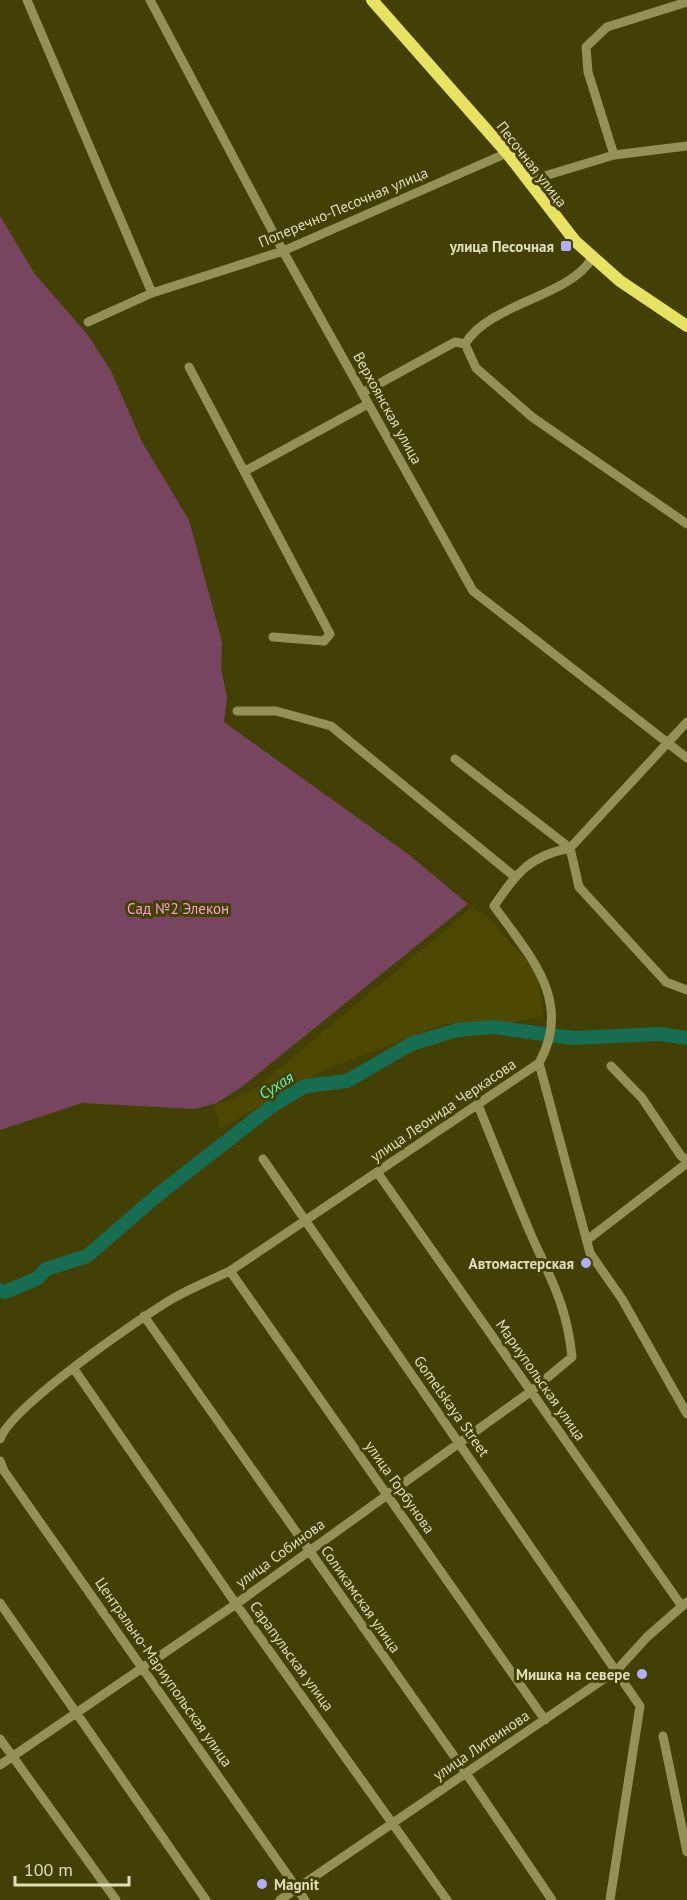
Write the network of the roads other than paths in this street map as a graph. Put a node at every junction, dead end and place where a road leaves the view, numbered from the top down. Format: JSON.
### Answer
{"nodes":[{"id":1,"x":27,"y":0,"type":"edge"},
{"id":2,"x":150,"y":0,"type":"edge"},
{"id":3,"x":372,"y":0,"type":"edge"},
{"id":4,"x":687,"y":2,"type":"edge"},
{"id":5,"x":687,"y":146,"type":"edge"},
{"id":6,"x":507,"y":153,"type":"junction"},
{"id":7,"x":614,"y":155,"type":"junction"},
{"id":8,"x":528,"y":181,"type":"junction"},
{"id":9,"x":283,"y":251,"type":"junction"},
{"id":10,"x":592,"y":258,"type":"junction"},
{"id":11,"x":152,"y":293,"type":"junction"},
{"id":12,"x":88,"y":321,"type":"dead end"},
{"id":13,"x":687,"y":326,"type":"edge"},
{"id":14,"x":465,"y":344,"type":"junction"},
{"id":15,"x":189,"y":367,"type":"dead end"},
{"id":16,"x":362,"y":393,"type":"junction"},
{"id":17,"x":368,"y":404,"type":"junction"},
{"id":18,"x":245,"y":471,"type":"junction"},
{"id":19,"x":687,"y":524,"type":"edge"},
{"id":20,"x":273,"y":637,"type":"dead end"},
{"id":21,"x":237,"y":711,"type":"dead end"},
{"id":22,"x":687,"y":722,"type":"edge"},
{"id":23,"x":665,"y":742,"type":"junction"},
{"id":24,"x":687,"y":758,"type":"edge"},
{"id":25,"x":455,"y":759,"type":"dead end"},
{"id":26,"x":570,"y":848,"type":"junction"},
{"id":27,"x":515,"y":877,"type":"junction"},
{"id":28,"x":687,"y":990,"type":"edge"},
{"id":29,"x":539,"y":1063,"type":"junction"},
{"id":30,"x":611,"y":1066,"type":"dead end"},
{"id":31,"x":478,"y":1105,"type":"junction"},
{"id":32,"x":263,"y":1159,"type":"dead end"},
{"id":33,"x":687,"y":1161,"type":"edge"},
{"id":34,"x":377,"y":1172,"type":"junction"},
{"id":35,"x":303,"y":1220,"type":"junction"},
{"id":36,"x":587,"y":1240,"type":"junction"},
{"id":37,"x":230,"y":1271,"type":"junction"},
{"id":38,"x":144,"y":1316,"type":"junction"},
{"id":39,"x":74,"y":1369,"type":"junction"},
{"id":40,"x":530,"y":1392,"type":"junction"},
{"id":41,"x":687,"y":1414,"type":"edge"},
{"id":42,"x":0,"y":1439,"type":"edge"},
{"id":43,"x":459,"y":1443,"type":"junction"},
{"id":44,"x":0,"y":1461,"type":"edge"},
{"id":45,"x":387,"y":1495,"type":"junction"},
{"id":46,"x":309,"y":1551,"type":"junction"},
{"id":47,"x":0,"y":1603,"type":"edge"},
{"id":48,"x":684,"y":1603,"type":"edge"},
{"id":49,"x":236,"y":1604,"type":"junction"},
{"id":50,"x":142,"y":1667,"type":"junction"},
{"id":51,"x":617,"y":1670,"type":"junction"},
{"id":52,"x":77,"y":1712,"type":"junction"},
{"id":53,"x":545,"y":1720,"type":"junction"},
{"id":54,"x":663,"y":1736,"type":"dead end"},
{"id":55,"x":0,"y":1739,"type":"edge"},
{"id":56,"x":12,"y":1756,"type":"junction"},
{"id":57,"x":0,"y":1765,"type":"edge"},
{"id":58,"x":466,"y":1773,"type":"junction"},
{"id":59,"x":393,"y":1823,"type":"junction"},
{"id":60,"x":687,"y":1852,"type":"edge"},
{"id":61,"x":297,"y":1888,"type":"junction"},
{"id":62,"x":116,"y":1900,"type":"edge"},
{"id":63,"x":206,"y":1900,"type":"edge"},
{"id":64,"x":280,"y":1900,"type":"edge"},
{"id":65,"x":305,"y":1900,"type":"edge"},
{"id":66,"x":447,"y":1900,"type":"edge"},
{"id":67,"x":552,"y":1900,"type":"edge"},
{"id":68,"x":610,"y":1900,"type":"edge"}],
"edges":[{"from":1,"to":11,"type":"street"},
{"from":2,"to":9,"type":"street","name":"Верхоянская улица"},
{"from":3,"to":6,"type":"main road","name":"Песочная улица"},
{"from":4,"to":7,"type":"street"},
{"from":5,"to":7,"type":"street"},
{"from":6,"to":8,"type":"main road","name":"Песочная улица"},
{"from":6,"to":9,"type":"street","name":"Поперечно-Песочная улица"},
{"from":7,"to":8,"type":"street"},
{"from":8,"to":10,"type":"main road","name":"Песочная улица"},
{"from":9,"to":11,"type":"street","name":"Поперечно-Песочная улица"},
{"from":9,"to":16,"type":"street","name":"Верхоянская улица"},
{"from":10,"to":13,"type":"main road","name":"Песочная улица"},
{"from":10,"to":14,"type":"street"},
{"from":11,"to":12,"type":"street","name":"Поперечно-Песочная улица"},
{"from":14,"to":16,"type":"street"},
{"from":14,"to":19,"type":"street"},
{"from":15,"to":18,"type":"street"},
{"from":16,"to":17,"type":"street","name":"Верхоянская улица"},
{"from":17,"to":18,"type":"street"},
{"from":17,"to":23,"type":"street","name":"Верхоянская улица"},
{"from":18,"to":20,"type":"street"},
{"from":21,"to":27,"type":"street"},
{"from":22,"to":23,"type":"street"},
{"from":23,"to":24,"type":"street","name":"Верхоянская улица"},
{"from":23,"to":26,"type":"street"},
{"from":25,"to":26,"type":"street"},
{"from":26,"to":27,"type":"street","name":"улица Леонида Черкасова"},
{"from":26,"to":28,"type":"street"},
{"from":27,"to":29,"type":"street","name":"улица Леонида Черкасова"},
{"from":29,"to":31,"type":"street","name":"улица Леонида Черкасова"},
{"from":29,"to":36,"type":"street"},
{"from":30,"to":33,"type":"street"},
{"from":31,"to":34,"type":"street","name":"улица Леонида Черкасова"},
{"from":31,"to":40,"type":"street","name":"улица Собинова"},
{"from":32,"to":35,"type":"street","name":"Gomelskaya Street"},
{"from":33,"to":36,"type":"street"},
{"from":34,"to":35,"type":"street","name":"улица Леонида Черкасова"},
{"from":34,"to":40,"type":"street","name":"Мариупольская улица"},
{"from":35,"to":37,"type":"street","name":"улица Леонида Черкасова"},
{"from":35,"to":43,"type":"street","name":"Gomelskaya Street"},
{"from":36,"to":41,"type":"street"},
{"from":37,"to":38,"type":"street","name":"улица Леонида Черкасова"},
{"from":37,"to":45,"type":"street","name":"улица Горбунова"},
{"from":38,"to":39,"type":"street","name":"улица Леонида Черкасова"},
{"from":38,"to":46,"type":"street","name":"Соликамская улица"},
{"from":39,"to":42,"type":"street","name":"улица Леонида Черкасова"},
{"from":39,"to":49,"type":"street","name":"Сарапульская улица"},
{"from":40,"to":43,"type":"street","name":"улица Собинова"},
{"from":40,"to":48,"type":"street","name":"Мариупольская улица"},
{"from":43,"to":45,"type":"street","name":"улица Собинова"},
{"from":43,"to":51,"type":"street","name":"Gomelskaya Street"},
{"from":44,"to":50,"type":"street","name":"Центрально-Мариупольская улица"},
{"from":45,"to":46,"type":"street","name":"улица Собинова"},
{"from":45,"to":53,"type":"street","name":"улица Горбунова"},
{"from":46,"to":49,"type":"street","name":"улица Собинова"},
{"from":46,"to":58,"type":"street","name":"Соликамская улица"},
{"from":47,"to":52,"type":"street"},
{"from":48,"to":51,"type":"street","name":"улица Литвинова"},
{"from":49,"to":50,"type":"street","name":"улица Собинова"},
{"from":49,"to":59,"type":"street","name":"Сарапульская улица"},
{"from":50,"to":52,"type":"street","name":"улица Собинова"},
{"from":50,"to":61,"type":"street","name":"Центрально-Мариупольская улица"},
{"from":51,"to":53,"type":"street","name":"улица Литвинова"},
{"from":51,"to":68,"type":"street","name":"Gomelskaya Street"},
{"from":52,"to":56,"type":"street","name":"улица Собинова"},
{"from":52,"to":63,"type":"street"},
{"from":53,"to":58,"type":"street","name":"улица Литвинова"},
{"from":54,"to":60,"type":"street"},
{"from":55,"to":56,"type":"street"},
{"from":56,"to":57,"type":"street","name":"улица Собинова"},
{"from":56,"to":62,"type":"street"},
{"from":58,"to":59,"type":"street","name":"улица Литвинова"},
{"from":58,"to":67,"type":"street","name":"Соликамская улица"},
{"from":59,"to":61,"type":"street","name":"улица Литвинова"},
{"from":59,"to":66,"type":"street","name":"Сарапульская улица"},
{"from":61,"to":64,"type":"street","name":"улица Литвинова"},
{"from":61,"to":65,"type":"street","name":"Центрально-Мариупольская улица"}]}
